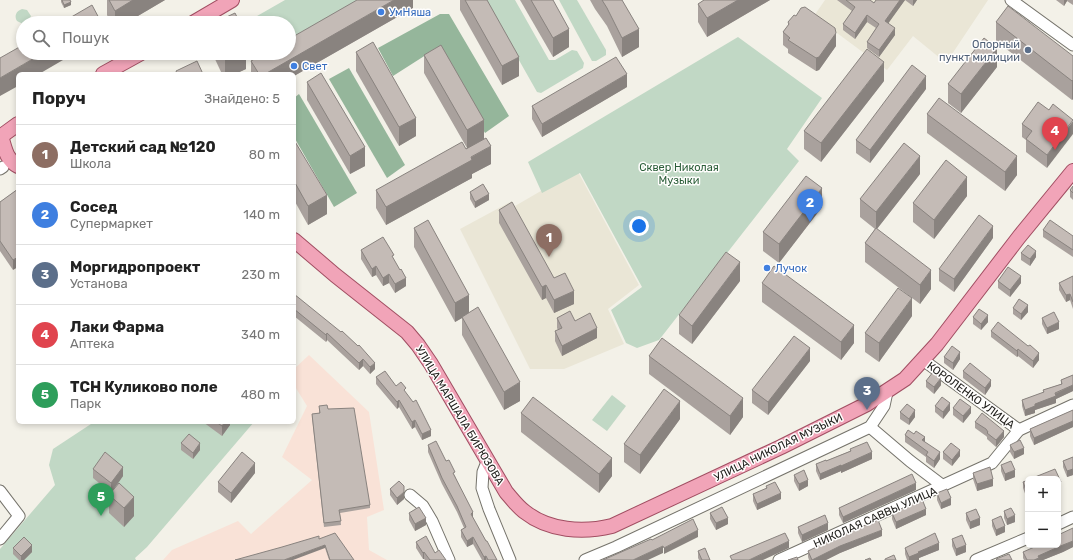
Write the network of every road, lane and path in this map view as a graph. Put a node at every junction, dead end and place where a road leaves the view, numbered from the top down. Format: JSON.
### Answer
{"nodes":[{"id":1,"x":232,"y":0,"type":"edge"},
{"id":2,"x":1011,"y":0,"type":"edge"},
{"id":3,"x":205,"y":16,"type":"edge"},
{"id":4,"x":1073,"y":45,"type":"edge"},
{"id":5,"x":128,"y":60,"type":"edge"},
{"id":6,"x":107,"y":72,"type":"edge"},
{"id":7,"x":16,"y":125,"type":"edge"},
{"id":8,"x":0,"y":137,"type":"edge"},
{"id":9,"x":16,"y":164,"type":"edge"},
{"id":10,"x":1,"y":168,"type":"edge"},
{"id":11,"x":16,"y":170,"type":"edge"},
{"id":12,"x":1073,"y":171,"type":"edge"},
{"id":13,"x":296,"y":242,"type":"edge"},
{"id":14,"x":923,"y":360,"type":"junction"},
{"id":15,"x":886,"y":392,"type":"junction"},
{"id":16,"x":1073,"y":405,"type":"edge"},
{"id":17,"x":870,"y":426,"type":"junction"},
{"id":18,"x":1019,"y":430,"type":"junction"},
{"id":19,"x":487,"y":462,"type":"junction"},
{"id":20,"x":970,"y":474,"type":"joint"},
{"id":21,"x":943,"y":486,"type":"junction"},
{"id":22,"x":0,"y":490,"type":"edge"},
{"id":23,"x":410,"y":495,"type":"dead end"},
{"id":24,"x":1073,"y":517,"type":"edge"},
{"id":25,"x":1061,"y":523,"type":"edge"},
{"id":26,"x":576,"y":530,"type":"joint"},
{"id":27,"x":0,"y":539,"type":"edge"},
{"id":28,"x":1025,"y":539,"type":"edge"},
{"id":29,"x":449,"y":560,"type":"edge"},
{"id":30,"x":510,"y":560,"type":"edge"},
{"id":31,"x":585,"y":560,"type":"edge"},
{"id":32,"x":779,"y":560,"type":"edge"},
{"id":33,"x":976,"y":560,"type":"edge"}],
"edges":[{"from":1,"to":3,"type":"main road"},
{"from":2,"to":4,"type":"street"},
{"from":5,"to":6,"type":"main road"},
{"from":7,"to":8,"type":"main road"},
{"from":8,"to":9,"type":"main road"},
{"from":10,"to":11,"type":"main road"},
{"from":12,"to":14,"type":"main road","name":"УЛИЦА НИКОЛАЯ МУЗЫКИ"},
{"from":13,"to":19,"type":"main road","name":"УЛИЦА МАРШАЛА БИРЮЗОВА"},
{"from":14,"to":15,"type":"main road","name":"УЛИЦА НИКОЛАЯ МУЗЫКИ"},
{"from":14,"to":18,"type":"street","name":"КОРОЛЕНКО УЛИЦА"},
{"from":15,"to":17,"type":"street"},
{"from":15,"to":26,"type":"main road","name":"УЛИЦА НИКОЛАЯ МУЗЫКИ"},
{"from":16,"to":18,"type":"street","name":"КОРОЛЕНКО УЛИЦА"},
{"from":17,"to":21,"type":"street"},
{"from":17,"to":31,"type":"street"},
{"from":18,"to":20,"type":"street","name":"КОРОЛЕНКО УЛИЦА"},
{"from":19,"to":26,"type":"main road","name":"УЛИЦА МАРШАЛА БИРЮЗОВА"},
{"from":19,"to":30,"type":"street"},
{"from":20,"to":21,"type":"street","name":"НИКОЛАЯ САВВЫ УЛИЦА"},
{"from":21,"to":32,"type":"street","name":"НИКОЛАЯ САВВЫ УЛИЦА"},
{"from":22,"to":27,"type":"street"},
{"from":23,"to":29,"type":"street"},
{"from":24,"to":25,"type":"street"},
{"from":28,"to":33,"type":"street"}]}
